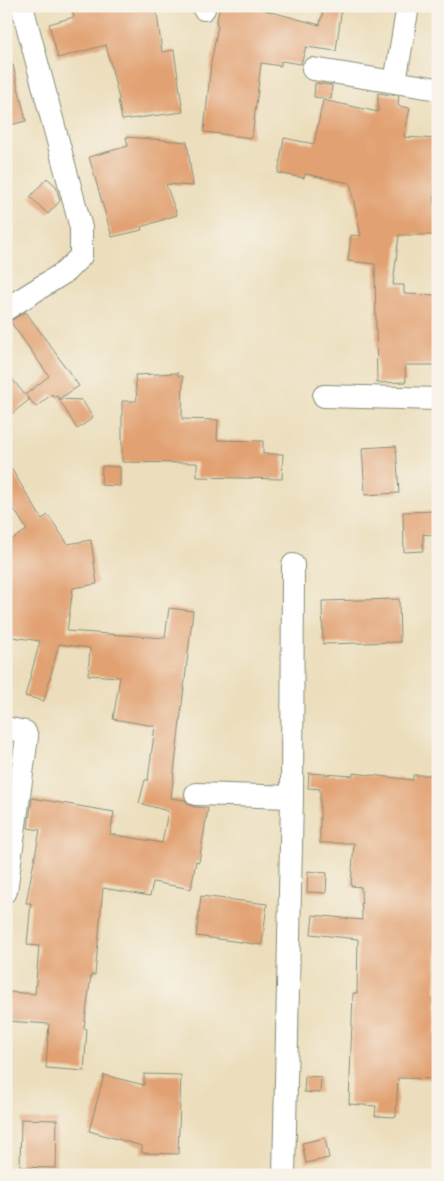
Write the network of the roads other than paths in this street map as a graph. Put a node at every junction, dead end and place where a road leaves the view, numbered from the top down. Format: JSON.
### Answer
{"nodes":[{"id":1,"x":22,"y":6,"type":"edge"},
{"id":2,"x":408,"y":6,"type":"edge"},
{"id":3,"x":313,"y":69,"type":"dead end"},
{"id":4,"x":395,"y":82,"type":"junction"},
{"id":5,"x":438,"y":89,"type":"edge"},
{"id":6,"x":6,"y":309,"type":"edge"},
{"id":7,"x":324,"y":396,"type":"dead end"},
{"id":8,"x":438,"y":399,"type":"edge"},
{"id":9,"x":293,"y":565,"type":"dead end"},
{"id":10,"x":6,"y":728,"type":"edge"},
{"id":11,"x":196,"y":794,"type":"dead end"},
{"id":12,"x":292,"y":797,"type":"junction"},
{"id":13,"x":6,"y":891,"type":"edge"},
{"id":14,"x":284,"y":1175,"type":"edge"}],
"edges":[{"from":1,"to":6,"type":"street"},
{"from":2,"to":4,"type":"street"},
{"from":3,"to":4,"type":"street"},
{"from":4,"to":5,"type":"street"},
{"from":7,"to":8,"type":"street"},
{"from":9,"to":12,"type":"street"},
{"from":10,"to":13,"type":"street"},
{"from":11,"to":12,"type":"street"},
{"from":12,"to":14,"type":"street"}]}
